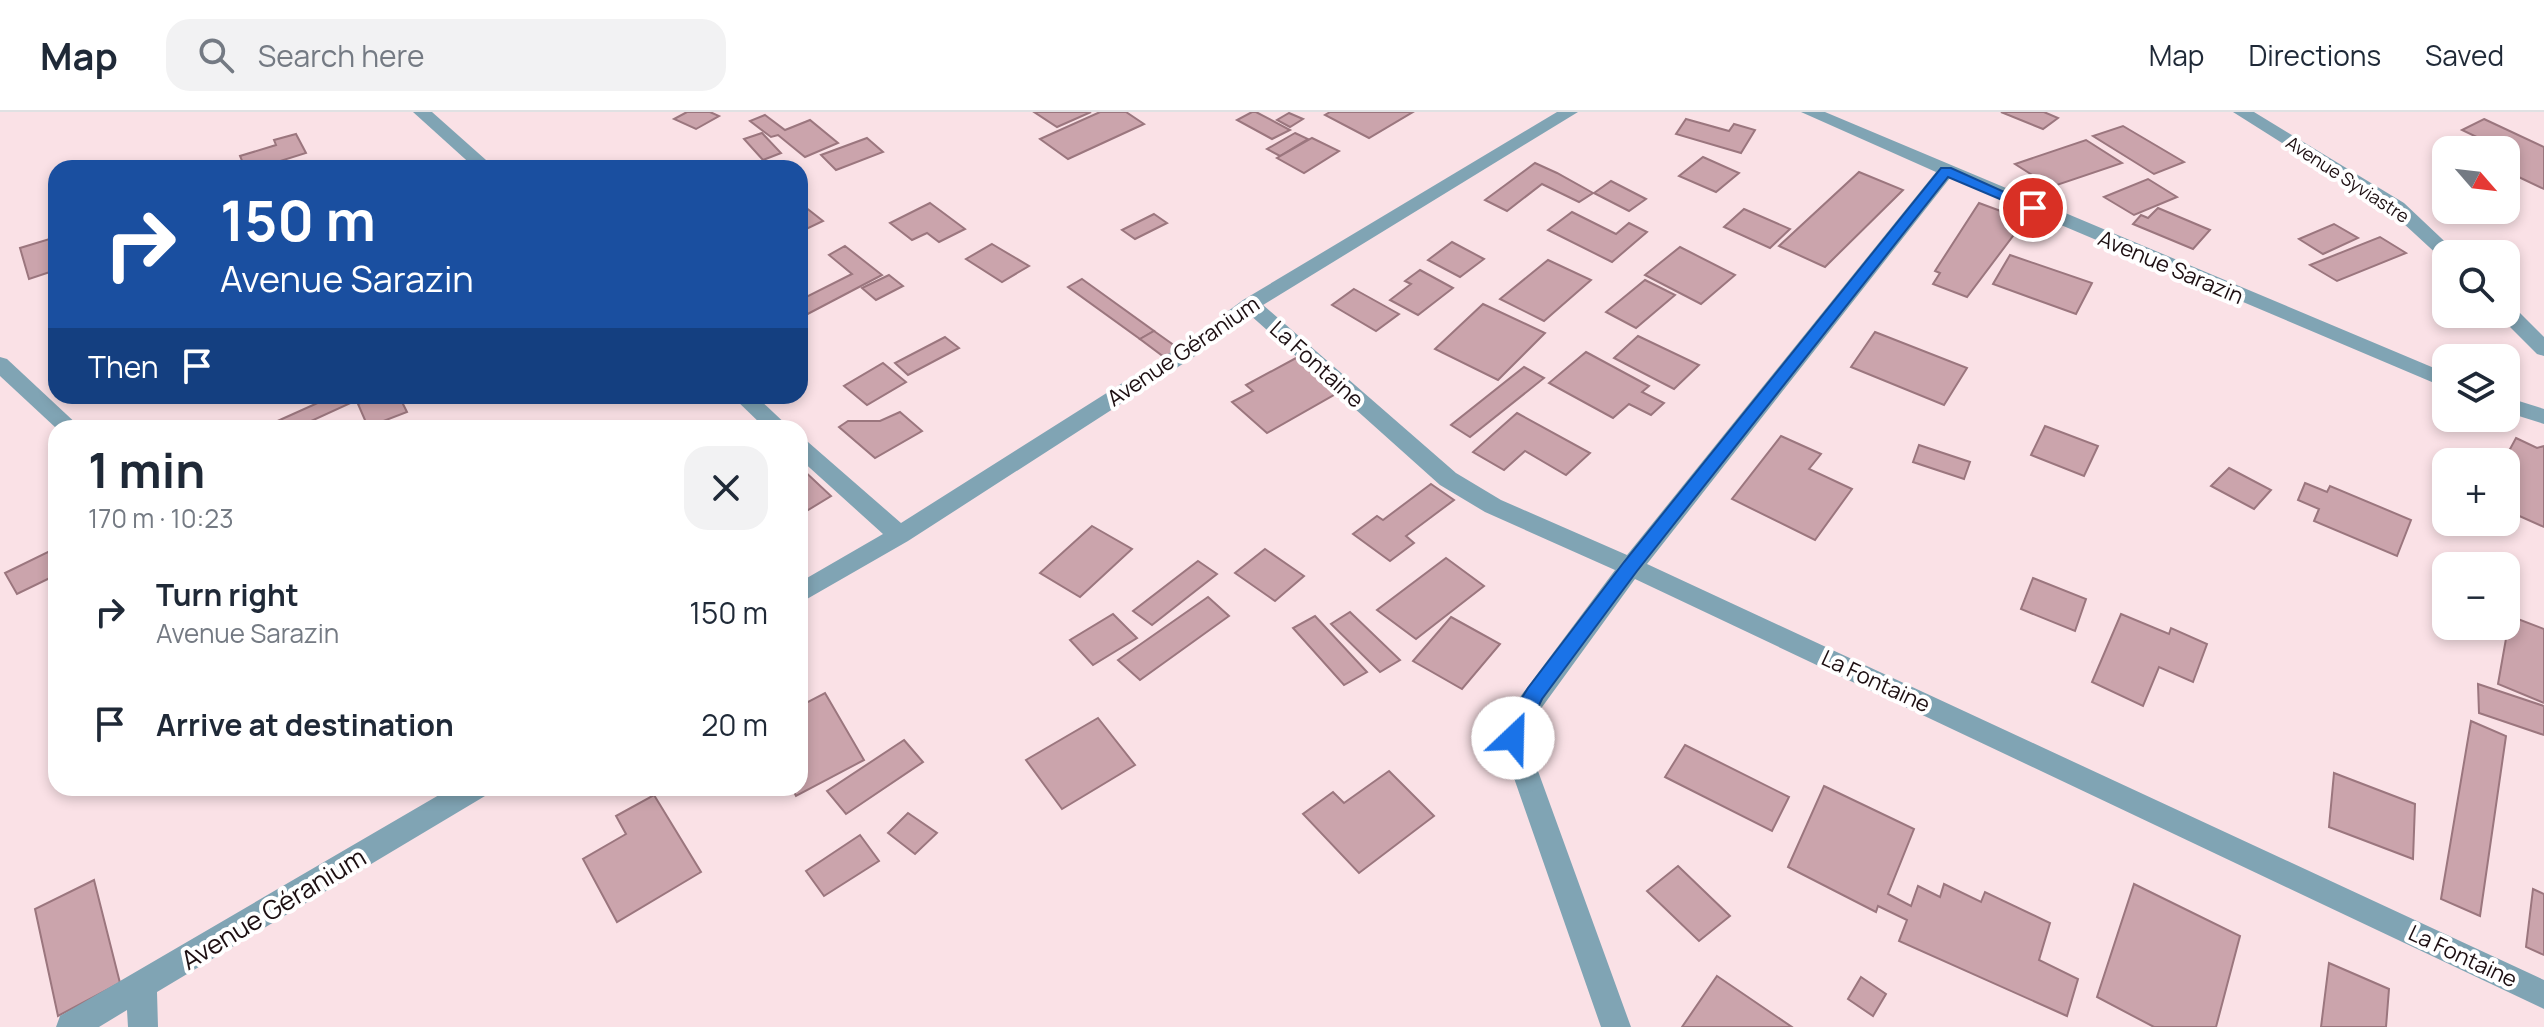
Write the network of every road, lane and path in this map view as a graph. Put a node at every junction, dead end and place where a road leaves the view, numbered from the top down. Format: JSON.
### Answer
{"nodes":[{"id":1,"x":422,"y":112,"type":"edge"},
{"id":2,"x":1569,"y":112,"type":"edge"},
{"id":3,"x":1810,"y":112,"type":"edge"},
{"id":4,"x":2242,"y":112,"type":"edge"},
{"id":5,"x":477,"y":160,"type":"edge"},
{"id":6,"x":1946,"y":171,"type":"junction"},
{"id":7,"x":2435,"y":240,"type":"edge"},
{"id":8,"x":1250,"y":304,"type":"junction"},
{"id":9,"x":2520,"y":325,"type":"edge"},
{"id":10,"x":2544,"y":349,"type":"edge"},
{"id":11,"x":0,"y":364,"type":"edge"},
{"id":12,"x":2432,"y":375,"type":"edge"},
{"id":13,"x":752,"y":404,"type":"edge"},
{"id":14,"x":2520,"y":409,"type":"edge"},
{"id":15,"x":2544,"y":417,"type":"edge"},
{"id":16,"x":61,"y":420,"type":"edge"},
{"id":17,"x":770,"y":420,"type":"edge"},
{"id":18,"x":808,"y":454,"type":"edge"},
{"id":19,"x":900,"y":535,"type":"junction"},
{"id":20,"x":1631,"y":567,"type":"junction"},
{"id":21,"x":808,"y":589,"type":"edge"},
{"id":22,"x":459,"y":796,"type":"edge"},
{"id":23,"x":142,"y":987,"type":"junction"},
{"id":24,"x":2544,"y":995,"type":"edge"},
{"id":25,"x":71,"y":1027,"type":"edge"},
{"id":26,"x":143,"y":1027,"type":"edge"},
{"id":27,"x":1616,"y":1027,"type":"edge"}],
"edges":[{"from":1,"to":5,"type":"street"},
{"from":2,"to":8,"type":"street","name":"Avenue Géranium"},
{"from":3,"to":6,"type":"street","name":"Avenue Sarazin"},
{"from":4,"to":7,"type":"street","name":"Avenue Syviastre"},
{"from":6,"to":12,"type":"street","name":"Avenue Sarazin"},
{"from":6,"to":20,"type":"street"},
{"from":8,"to":19,"type":"street","name":"Avenue Géranium"},
{"from":8,"to":20,"type":"street","name":"La Fontaine"},
{"from":9,"to":10,"type":"street"},
{"from":11,"to":16,"type":"street"},
{"from":13,"to":17,"type":"street"},
{"from":14,"to":15,"type":"street"},
{"from":18,"to":19,"type":"street"},
{"from":19,"to":21,"type":"street","name":"Avenue Géranium"},
{"from":20,"to":24,"type":"street","name":"La Fontaine"},
{"from":20,"to":27,"type":"street"},
{"from":22,"to":23,"type":"street","name":"Avenue Géranium"},
{"from":23,"to":25,"type":"street","name":"Avenue Géranium"},
{"from":23,"to":26,"type":"street"}]}
